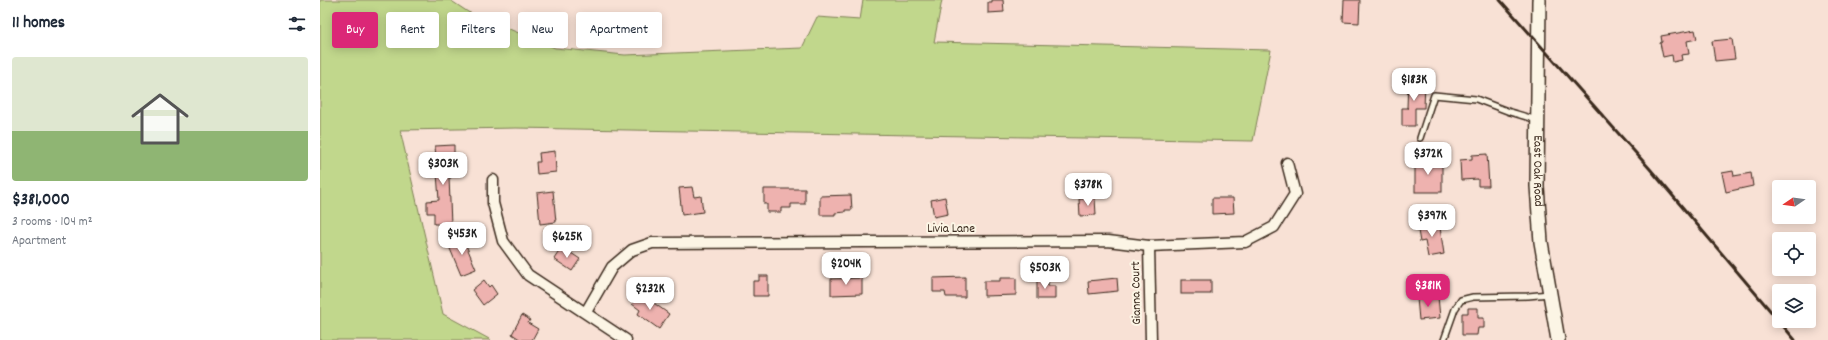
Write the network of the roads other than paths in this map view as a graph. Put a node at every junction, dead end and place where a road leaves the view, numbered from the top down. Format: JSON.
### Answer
{"nodes":[{"id":1,"x":1539,"y":0,"type":"edge"},
{"id":2,"x":1538,"y":120,"type":"junction"},
{"id":3,"x":1420,"y":138,"type":"dead end"},
{"id":4,"x":1287,"y":163,"type":"dead end"},
{"id":5,"x":493,"y":180,"type":"dead end"},
{"id":6,"x":1149,"y":246,"type":"junction"},
{"id":7,"x":1550,"y":293,"type":"junction"},
{"id":8,"x":586,"y":312,"type":"junction"},
{"id":9,"x":626,"y":340,"type":"edge"},
{"id":10,"x":1151,"y":340,"type":"edge"},
{"id":11,"x":1444,"y":340,"type":"edge"},
{"id":12,"x":1558,"y":340,"type":"edge"}],
"edges":[{"from":1,"to":2,"type":"street","name":"East Oak Road"},
{"from":2,"to":3,"type":"lane"},
{"from":2,"to":7,"type":"street","name":"East Oak Road"},
{"from":4,"to":6,"type":"street","name":"Livia Lane"},
{"from":5,"to":8,"type":"street"},
{"from":6,"to":8,"type":"street","name":"Livia Lane"},
{"from":6,"to":10,"type":"street","name":"Gianna Court"},
{"from":7,"to":11,"type":"lane"},
{"from":7,"to":12,"type":"street","name":"East Oak Road"},
{"from":8,"to":9,"type":"street"}]}
